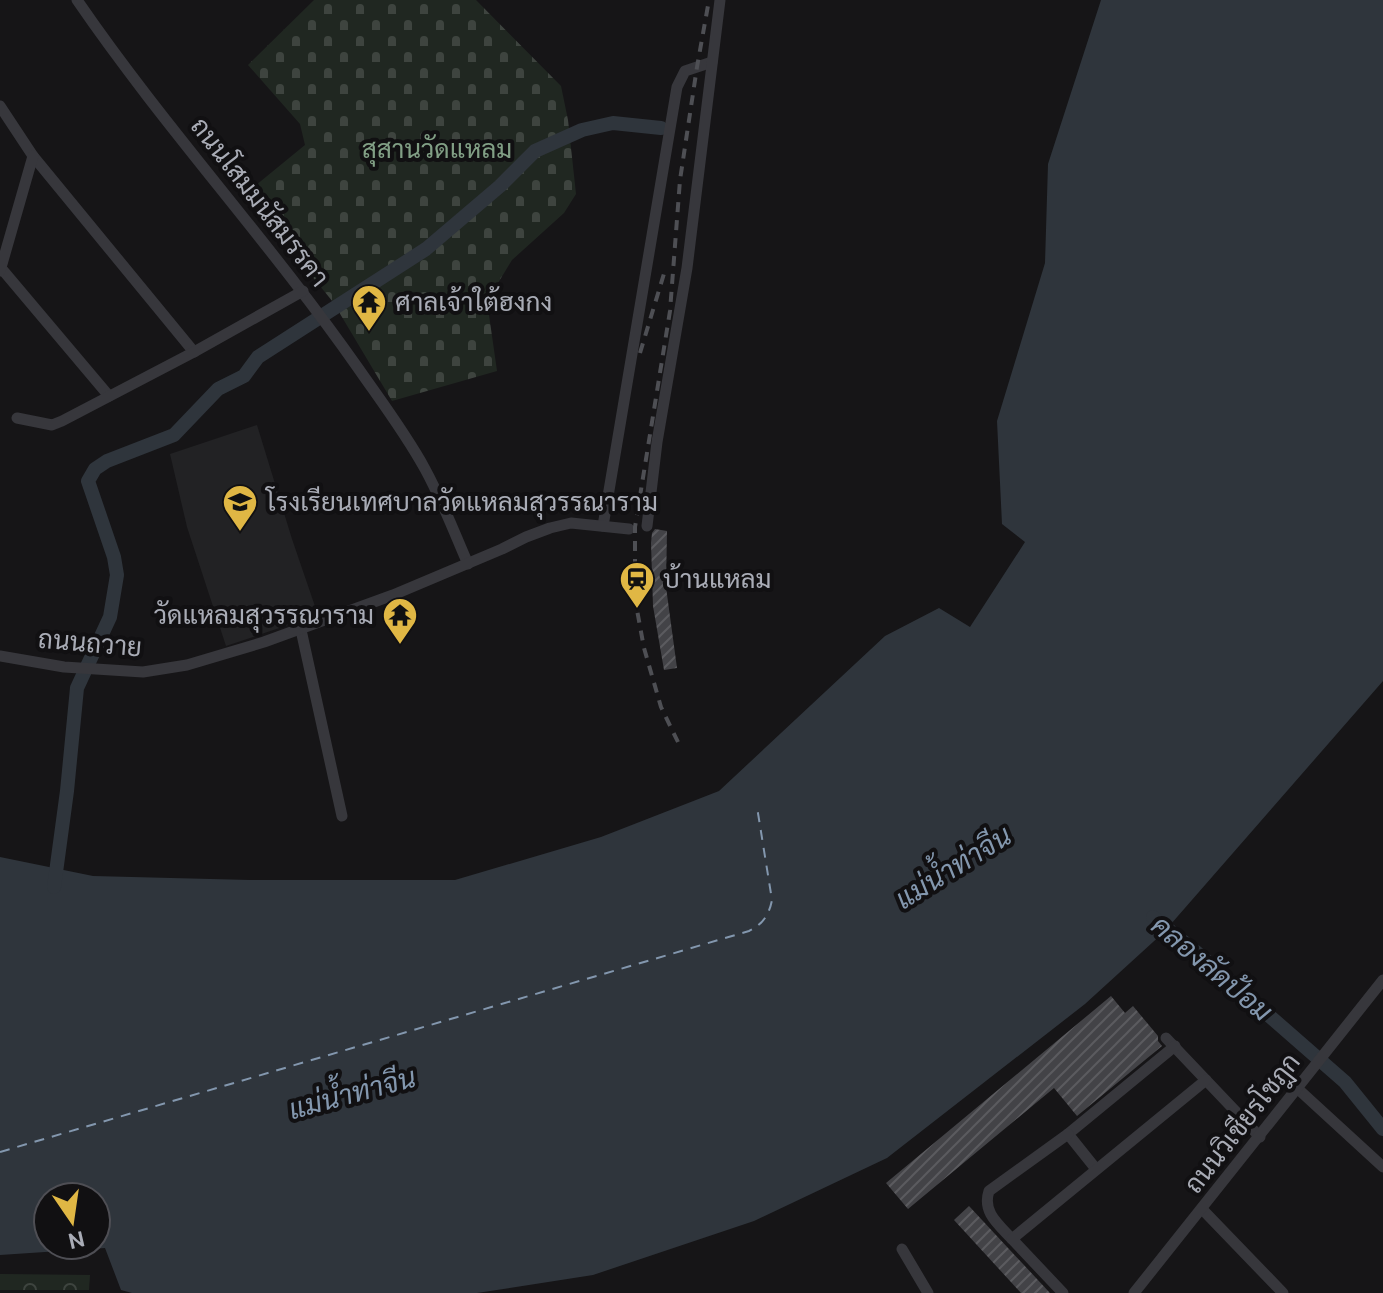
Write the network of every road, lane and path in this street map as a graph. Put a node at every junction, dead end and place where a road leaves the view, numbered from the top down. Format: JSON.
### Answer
{"nodes":[{"id":1,"x":77,"y":0,"type":"edge"},
{"id":2,"x":720,"y":0,"type":"edge"},
{"id":3,"x":712,"y":62,"type":"junction"},
{"id":4,"x":0,"y":106,"type":"edge"},
{"id":5,"x":33,"y":156,"type":"junction"},
{"id":6,"x":0,"y":270,"type":"edge"},
{"id":7,"x":303,"y":291,"type":"junction"},
{"id":8,"x":194,"y":352,"type":"junction"},
{"id":9,"x":109,"y":396,"type":"junction"},
{"id":10,"x":17,"y":418,"type":"dead end"},
{"id":11,"x":603,"y":526,"type":"junction"},
{"id":12,"x":647,"y":526,"type":"dead end"},
{"id":13,"x":629,"y":529,"type":"dead end"},
{"id":14,"x":468,"y":564,"type":"junction"},
{"id":15,"x":301,"y":630,"type":"junction"},
{"id":16,"x":0,"y":656,"type":"edge"},
{"id":17,"x":342,"y":816,"type":"dead end"},
{"id":18,"x":1383,"y":980,"type":"edge"},
{"id":19,"x":1379,"y":994,"type":"edge"},
{"id":20,"x":1206,"y":1080,"type":"junction"},
{"id":21,"x":1298,"y":1089,"type":"junction"},
{"id":22,"x":1068,"y":1134,"type":"junction"},
{"id":23,"x":1260,"y":1137,"type":"junction"},
{"id":24,"x":1383,"y":1167,"type":"edge"},
{"id":25,"x":1096,"y":1169,"type":"junction"},
{"id":26,"x":1202,"y":1209,"type":"junction"},
{"id":27,"x":1012,"y":1239,"type":"junction"},
{"id":28,"x":902,"y":1249,"type":"dead end"},
{"id":29,"x":1059,"y":1292,"type":"edge"},
{"id":30,"x":928,"y":1293,"type":"edge"},
{"id":31,"x":1134,"y":1293,"type":"edge"},
{"id":32,"x":1283,"y":1293,"type":"edge"}],
"edges":[{"from":1,"to":7,"type":"street","name":"ถนนโสมมนัสมรรคา"},
{"from":2,"to":3,"type":"street"},
{"from":3,"to":11,"type":"street"},
{"from":3,"to":12,"type":"street"},
{"from":4,"to":5,"type":"street"},
{"from":5,"to":6,"type":"street"},
{"from":5,"to":8,"type":"street"},
{"from":6,"to":9,"type":"street"},
{"from":7,"to":8,"type":"street"},
{"from":7,"to":14,"type":"street","name":"ถนนโสมมนัสมรรคา"},
{"from":8,"to":9,"type":"street"},
{"from":9,"to":10,"type":"street"},
{"from":11,"to":13,"type":"street","name":"ถนนถวาย"},
{"from":11,"to":14,"type":"street","name":"ถนนถวาย"},
{"from":14,"to":15,"type":"street","name":"ถนนถวาย"},
{"from":15,"to":16,"type":"street","name":"ถนนถวาย"},
{"from":15,"to":17,"type":"street"},
{"from":18,"to":19,"type":"street","name":"ถนนวิเชียรโชฎก"},
{"from":19,"to":21,"type":"street","name":"ถนนวิเชียรโชฎก"},
{"from":20,"to":22,"type":"street"},
{"from":20,"to":23,"type":"street"},
{"from":20,"to":25,"type":"street"},
{"from":21,"to":23,"type":"street","name":"ถนนวิเชียรโชฎก"},
{"from":21,"to":24,"type":"street"},
{"from":22,"to":25,"type":"street"},
{"from":22,"to":27,"type":"street"},
{"from":23,"to":26,"type":"street","name":"ถนนวิเชียรโชฎก"},
{"from":25,"to":27,"type":"street"},
{"from":26,"to":31,"type":"street","name":"ถนนวิเชียรโชฎก"},
{"from":26,"to":32,"type":"street"},
{"from":27,"to":29,"type":"street"},
{"from":28,"to":30,"type":"street"}]}
